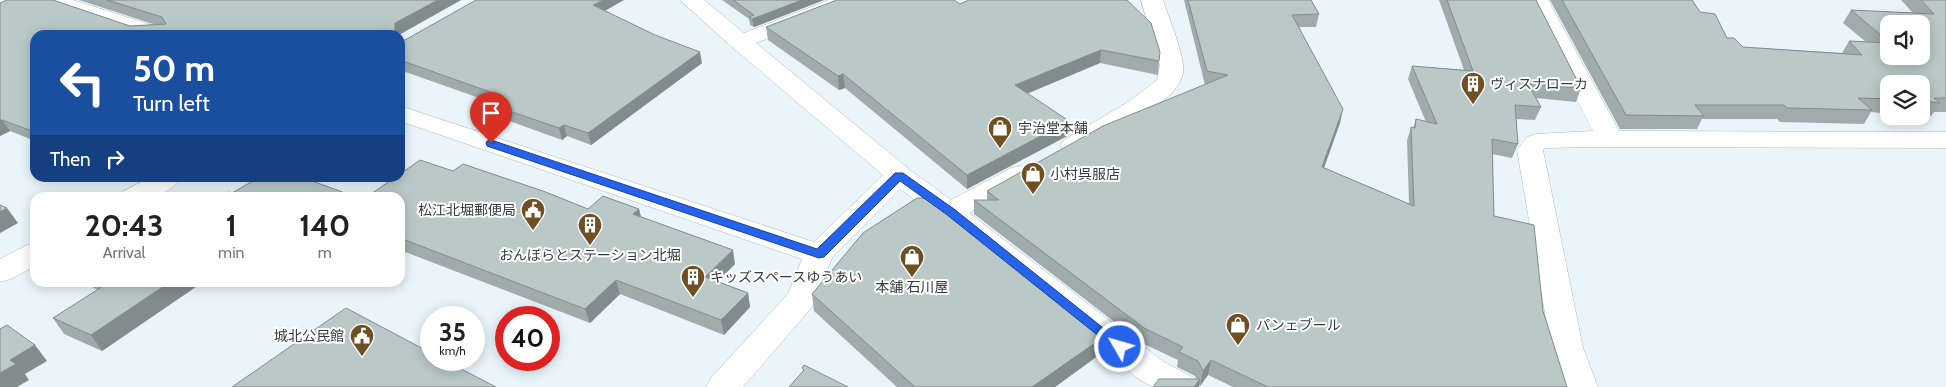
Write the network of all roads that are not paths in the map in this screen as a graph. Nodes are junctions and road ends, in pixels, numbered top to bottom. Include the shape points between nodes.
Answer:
1 (52, 0) edge
2 (691, 0) edge
3 (848, 0) edge
4 (1152, 0) edge
5 (1537, 0) edge
6 (144, 30) edge
7 (740, 42) junction
8 (405, 115) edge
9 (1610, 140) junction
10 (1946, 140) edge
11 (899, 176) junction
12 (161, 182) edge
13 (143, 192) edge
14 (950, 212) junction
15 (819, 254) junction
16 (30, 256) edge
17 (0, 272) edge
18 (723, 387) edge
19 (1182, 387) edge
20 (1582, 387) edge

1 - 6 street
2 - 7 street
3 - 7 street
4 - 14 street via 1172,65 1167,84 1151,98
5 - 9 street
7 - 11 street
8 - 15 street
9 - 10 street
9 - 20 street via 1548,140 1536,142 1530,150 1567,348
11 - 14 street
11 - 15 street
12 - 13 street
14 - 19 street via 1152,371
15 - 18 street via 801,298
16 - 17 street

